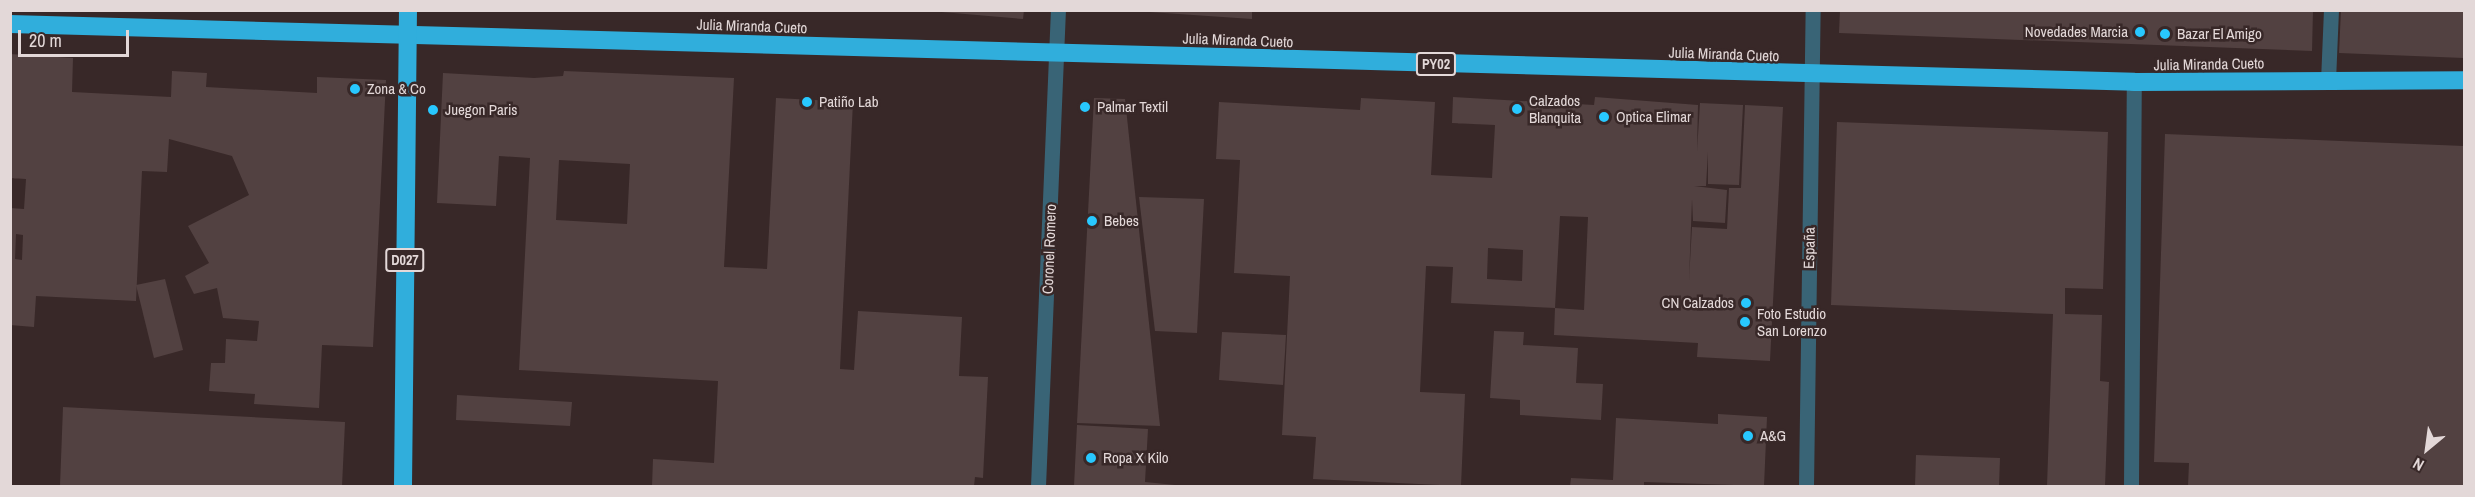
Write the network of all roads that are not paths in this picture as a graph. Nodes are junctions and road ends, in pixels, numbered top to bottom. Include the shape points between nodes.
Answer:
1 (408, 10) edge
2 (1058, 10) edge
3 (1813, 10) edge
4 (2331, 10) edge
5 (10, 24) edge
6 (407, 34) junction
7 (1057, 53) junction
8 (1812, 74) junction
9 (2464, 80) edge
10 (2328, 81) junction
11 (2134, 82) junction
12 (403, 486) edge
13 (1038, 486) edge
14 (1806, 486) edge
15 (2131, 486) edge

1 - 6 highway, D027
2 - 7 street, Coronel Romero
3 - 8 street, España
4 - 10 street
5 - 6 highway, Julia Miranda Cueto / PY02
6 - 7 highway, Julia Miranda Cueto / PY02
6 - 12 highway, D027
7 - 8 highway, Julia Miranda Cueto / PY02
7 - 13 street, Coronel Romero
8 - 11 highway, Julia Miranda Cueto / PY02
8 - 14 street, España
9 - 10 highway, Julia Miranda Cueto / PY02
10 - 11 highway, Julia Miranda Cueto / PY02
11 - 15 street

